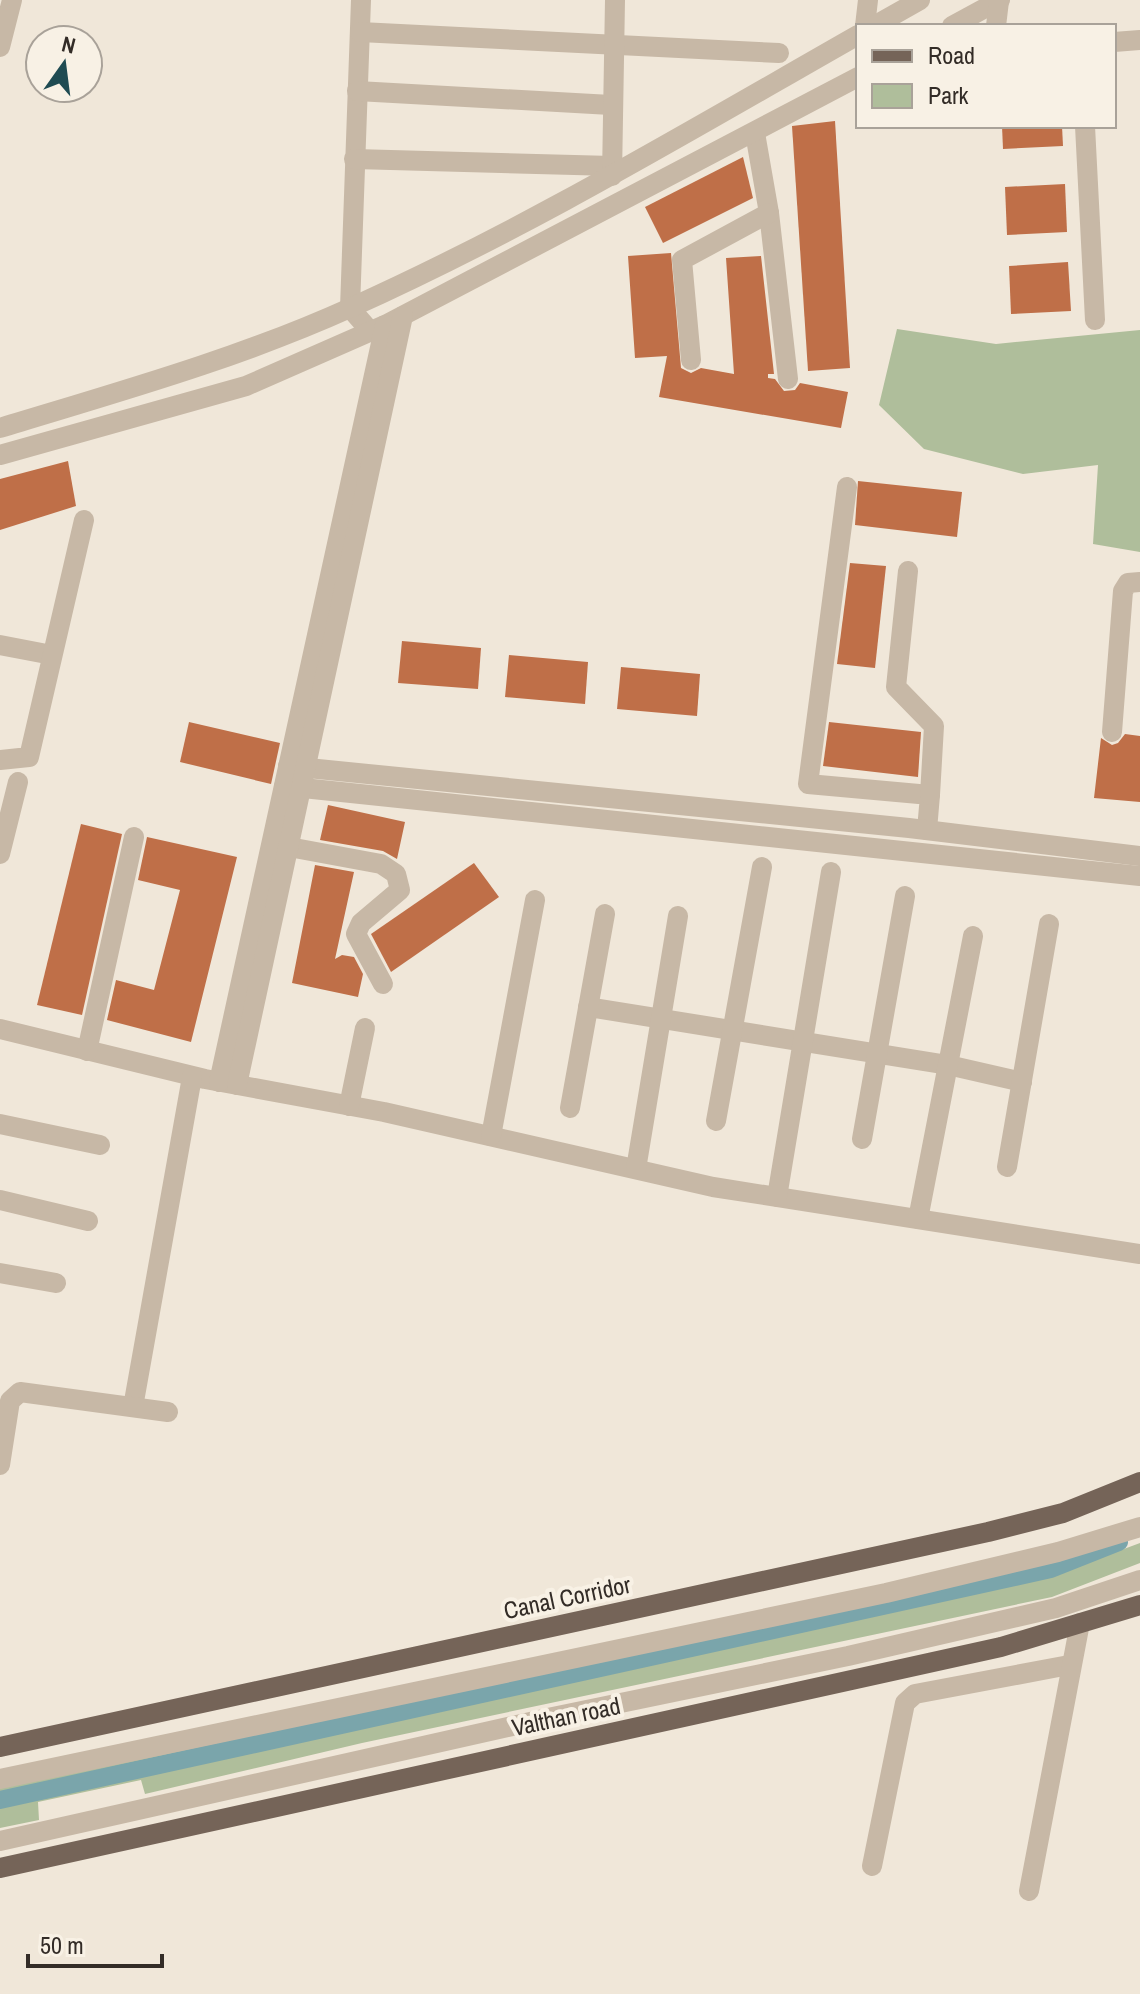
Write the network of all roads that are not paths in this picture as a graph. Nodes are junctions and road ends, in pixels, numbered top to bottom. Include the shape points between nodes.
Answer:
1 (12, 0) edge
2 (361, 0) edge
3 (615, 0) edge
4 (866, 0) edge
5 (920, 0) edge
6 (1000, 0) edge
7 (865, 24) edge
8 (878, 24) edge
9 (956, 24) edge
10 (996, 24) edge
11 (360, 32) junction
12 (856, 36) edge
13 (1140, 40) edge
14 (1116, 42) edge
15 (612, 46) junction
16 (0, 47) edge
17 (779, 53) dead end
18 (816, 59) junction
19 (856, 78) edge
20 (837, 89) junction
21 (357, 91) junction
22 (611, 105) junction
23 (1085, 128) edge
24 (755, 133) junction
25 (354, 159) junction
26 (612, 172) junction
27 (769, 213) junction
28 (350, 308) junction
29 (1095, 320) dead end
30 (386, 324) junction
31 (691, 360) dead end
32 (788, 379) dead end
33 (0, 428) edge
34 (0, 455) edge
35 (847, 487) dead end
36 (84, 520) dead end
37 (908, 571) dead end
38 (1140, 582) edge
39 (0, 645) edge
40 (52, 655) junction
41 (1112, 732) dead end
42 (0, 760) edge
43 (295, 777) junction
44 (18, 782) dead end
45 (930, 795) junction
46 (927, 830) junction
47 (134, 837) dead end
48 (289, 847) junction
49 (0, 854) edge
50 (1140, 856) edge
51 (762, 867) dead end
52 (831, 872) dead end
53 (1140, 876) edge
54 (905, 896) dead end
55 (535, 900) dead end
56 (605, 914) dead end
57 (678, 916) dead end
58 (1049, 924) dead end
59 (973, 936) dead end
60 (383, 984) dead end
61 (588, 1007) junction
62 (660, 1021) junction
63 (365, 1028) dead end
64 (0, 1029) edge
65 (730, 1033) junction
66 (803, 1044) junction
67 (87, 1051) junction
68 (875, 1056) junction
69 (948, 1065) junction
70 (192, 1077) junction
71 (1022, 1082) junction
72 (228, 1084) junction
73 (349, 1106) junction
74 (570, 1108) dead end
75 (716, 1121) dead end
76 (0, 1124) edge
77 (491, 1136) junction
78 (862, 1139) dead end
79 (100, 1145) dead end
80 (1007, 1167) dead end
81 (636, 1169) junction
82 (777, 1197) junction
83 (0, 1200) edge
84 (918, 1219) junction
85 (88, 1221) dead end
86 (1140, 1254) edge
87 (0, 1273) edge
88 (56, 1283) dead end
89 (133, 1407) junction
90 (168, 1412) dead end
91 (0, 1465) edge
92 (1140, 1482) edge
93 (1140, 1527) edge
94 (1140, 1580) edge
95 (1140, 1605) edge
96 (1080, 1623) junction
97 (1069, 1665) junction
98 (0, 1747) edge
99 (0, 1779) edge
100 (0, 1841) edge
101 (872, 1866) dead end
102 (0, 1868) edge
103 (1029, 1891) dead end

1 - 16 street
2 - 11 street
3 - 15 street
4 - 7 street
5 - 8 street
6 - 9 street
6 - 10 street
11 - 15 street
11 - 21 street
12 - 18 street
13 - 14 street
15 - 17 street
15 - 22 street
18 - 20 street
18 - 26 street
19 - 20 street
20 - 24 street
21 - 22 street
21 - 25 street
22 - 26 street
23 - 29 street
24 - 27 street
24 - 30 street
25 - 26 street
25 - 28 street
26 - 28 street
27 - 31 street via 682,260
27 - 32 street
28 - 30 street
28 - 33 street via 235,355
30 - 34 street via 246,386
30 - 43 street
35 - 45 street via 808,784
36 - 40 street
37 - 45 street via 896,687 934,726
38 - 41 street via 1128,583 1123,591
39 - 40 street
40 - 42 street via 29,757
43 - 46 street
43 - 48 street
43 - 53 street
43 - 72 street
44 - 49 street
45 - 46 street
46 - 50 street
47 - 67 street
48 - 60 street via 381,864 396,874 400,890 361,923 356,934
48 - 72 street
51 - 65 street
52 - 66 street
54 - 68 street
55 - 77 street
56 - 61 street
57 - 62 street
58 - 71 street
59 - 69 street
61 - 62 street
61 - 74 street
62 - 65 street
62 - 81 street
63 - 73 street
64 - 67 street
65 - 66 street
65 - 75 street
66 - 68 street
66 - 82 street
67 - 70 street
68 - 69 street
68 - 78 street
69 - 71 street
69 - 84 street
70 - 72 street
70 - 89 street
71 - 80 street
72 - 73 street
73 - 77 street
76 - 79 street
77 - 81 street
81 - 82 street
82 - 84 street
83 - 85 street
84 - 86 street
87 - 88 street
89 - 90 street
89 - 91 street via 20,1392 10,1401
92 - 98 main road, Canal Corridor via 1063,1513 988,1532
93 - 99 street via 1058,1552 793,1613
94 - 100 street via 1056,1608 848,1656
95 - 96 main road, Valthan road
96 - 97 street
96 - 102 main road, Valthan road via 1001,1647
97 - 101 street via 915,1694 905,1703
97 - 103 street

